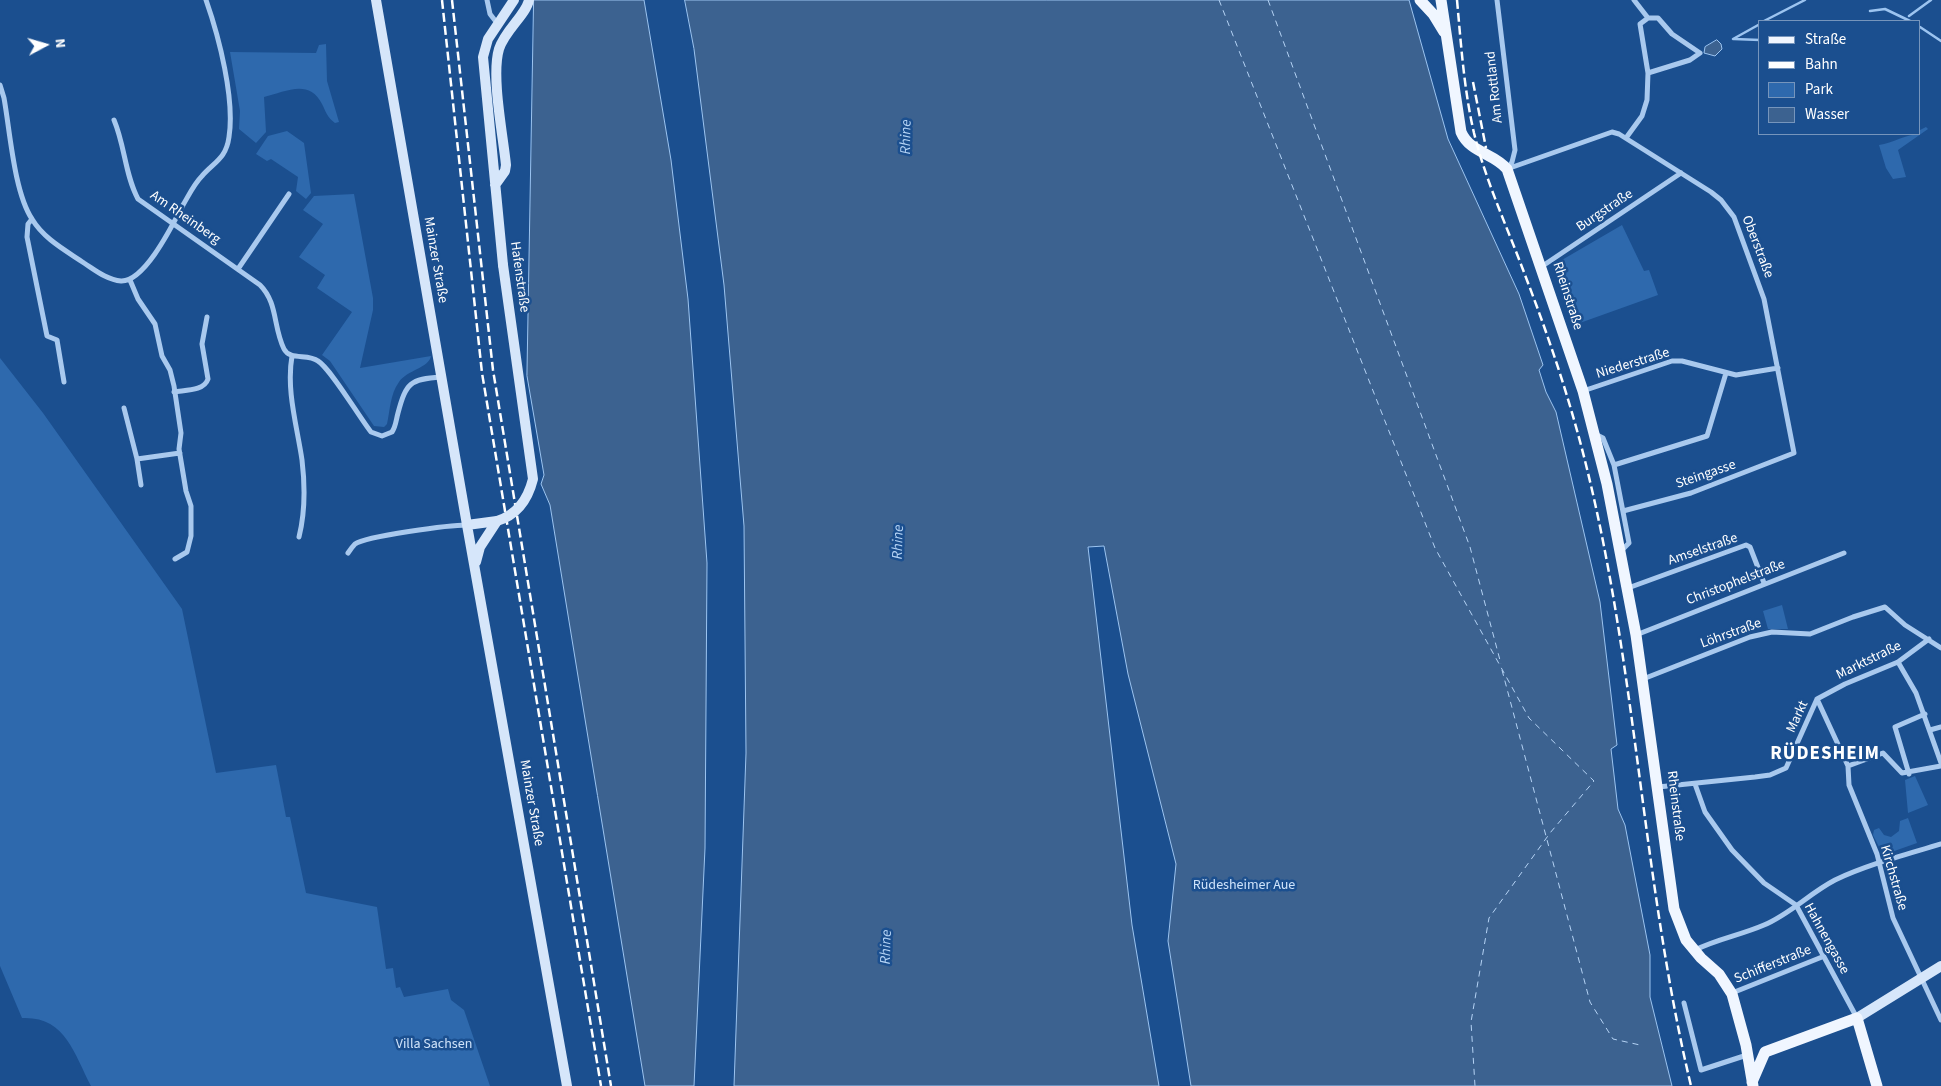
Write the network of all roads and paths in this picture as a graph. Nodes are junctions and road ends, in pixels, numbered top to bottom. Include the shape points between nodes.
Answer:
1 (206, 0) edge
2 (376, 0) edge
3 (487, 0) edge
4 (514, 0) edge
5 (529, 0) edge
6 (1420, 0) edge
7 (1441, 0) edge
8 (1497, 0) edge
9 (1634, 0) edge
10 (1648, 18) junction
11 (497, 23) junction
12 (1446, 36) junction
13 (1648, 73) junction
14 (0, 85) edge
15 (114, 120) dead end
16 (1626, 138) junction
17 (1507, 169) junction
18 (1681, 173) junction
19 (495, 185) junction
20 (289, 194) dead end
21 (32, 219) junction
22 (174, 222) junction
23 (1542, 267) junction
24 (238, 269) junction
25 (130, 280) junction
26 (207, 317) dead end
27 (292, 356) junction
28 (1778, 368) junction
29 (1726, 373) junction
30 (442, 377) junction
31 (64, 382) dead end
32 (1583, 391) junction
33 (174, 392) junction
34 (124, 408) dead end
35 (1595, 434) junction
36 (180, 452) junction
37 (1794, 453) joint
38 (137, 459) junction
39 (1614, 466) junction
40 (141, 485) dead end
41 (1623, 511) junction
42 (496, 521) junction
43 (467, 525) junction
44 (300, 537) dead end
45 (1621, 552) junction
46 (348, 553) dead end
47 (1844, 553) dead end
48 (175, 559) dead end
49 (475, 565) junction
50 (1764, 583) junction
51 (1627, 588) junction
52 (1636, 635) junction
53 (1929, 640) junction
54 (1941, 648) edge
55 (1898, 662) junction
56 (1642, 679) junction
57 (1817, 699) junction
58 (1925, 714) junction
59 (1941, 727) edge
60 (1930, 730) junction
61 (1941, 764) edge
62 (1848, 766) junction
63 (1909, 774) junction
64 (1694, 784) junction
65 (1658, 787) junction
66 (1941, 844) edge
67 (1880, 863) junction
68 (1796, 905) junction
69 (1694, 950) junction
70 (1822, 957) junction
71 (1941, 966) edge
72 (1921, 980) junction
73 (1732, 994) junction
74 (1684, 1003) dead end
75 (1857, 1018) junction
76 (1941, 1020) edge
77 (1747, 1050) junction
78 (1765, 1052) junction
79 (1752, 1084) edge
80 (567, 1086) edge
81 (1877, 1086) edge

1 - 22 street via 225,78 231,120 229,138 223,156 200,177
2 - 30 main road, Mainzer Straße
3 - 11 street via 490,14
4 - 11 main road, Hafenstraße
5 - 19 main road via 528,7 506,33 498,56 506,165
6 - 12 main road via 1434,14
7 - 12 main road
8 - 17 street, Am Rottland via 1515,150
9 - 10 street
10 - 13 street via 1640,24
10 - 13 street via 1658,18 1672,34 1700,53 1690,60
11 - 19 main road, Hafenstraße via 488,39 483,62
12 - 17 main road via 1463,137 1473,148 1500,161
13 - 16 street via 1646,107
14 - 21 street via 22,195
15 - 22 street, Am Rheinberg via 138,199
16 - 17 street, Oberstraße via 1612,132
16 - 18 street, Oberstraße
17 - 23 main road, Rheinstraße
18 - 23 street, Burgstraße
18 - 28 street, Oberstraße via 1721,200 1734,217 1764,299
19 - 42 main road, Hafenstraße, bridge via 533,479 524,502 504,519
20 - 24 street
21 - 25 street via 50,240 101,274 118,281
21 - 31 street via 27,236 47,336 57,340
22 - 24 street, Am Rheinberg
22 - 25 street via 147,264
23 - 32 main road, Rheinstraße
24 - 27 street, Am Rheinberg via 268,294 284,349
25 - 33 street via 155,324
26 - 33 street via 202,344 206,384
27 - 30 street via 310,357 323,364 371,432 377,435 387,435 394,428 409,384 420,379
27 - 44 street via 290,378 302,463 304,517
28 - 29 street, Niederstraße via 1748,374
28 - 37 street, Oberstraße
29 - 32 street, Niederstraße via 1672,361
29 - 39 street via 1707,436
30 - 43 main road, Mainzer Straße
32 - 35 main road, Rheinstraße
33 - 36 street via 181,433
34 - 38 street
35 - 39 street, Rheinstraße via 1603,438
35 - 45 main road, Rheinstraße
36 - 38 street
36 - 48 street via 192,520 187,552
37 - 41 street, Steingasse via 1691,493
38 - 40 street
39 - 41 street, Rheinstraße
41 - 45 street, Rheinstraße via 1629,543
42 - 43 main road, Hafenstraße
42 - 49 main road, Hafenstraße via 480,547
43 - 46 street via 374,538 356,543
43 - 49 main road, Mainzer Straße
45 - 51 main road, Rheinstraße
47 - 50 street, Christophelstraße
49 - 80 main road, Mainzer Straße
50 - 51 street, Amselstraße via 1750,547 1746,546
50 - 52 street, Christophelstraße
51 - 52 main road, Rheinstraße
52 - 56 main road, Rheinstraße
53 - 54 street
53 - 55 street, Marktstraße
53 - 56 street, Löhrstraße via 1885,607 1810,634 1772,632 1750,636
55 - 57 street, Marktstraße
55 - 58 street
56 - 65 main road, Rheinstraße
57 - 62 street, Markt
57 - 64 street, Markt via 1786,768 1770,775
58 - 60 street
58 - 63 street via 1895,728
59 - 60 street
60 - 61 street
61 - 63 street
62 - 63 street via 1883,753 1902,774
62 - 67 street, Kirchstraße via 1849,785
64 - 65 street, Markt
64 - 68 street, Hahnengasse via 1706,812 1732,850 1764,883
65 - 69 main road, Rheinstraße via 1674,909 1682,933
66 - 67 street
67 - 68 street via 1834,881
67 - 72 street, Kirchstraße via 1887,903
68 - 69 street via 1764,925
68 - 70 street, Hahnengasse
69 - 73 main road, Rheinstraße via 1719,974
70 - 73 street, Schifferstraße
70 - 75 street, Hahnengasse
71 - 72 main road
72 - 75 main road
72 - 76 street, Kirchstraße
73 - 77 main road, Rheinstraße
74 - 77 street via 1700,1070
75 - 78 main road
75 - 81 main road
77 - 78 main road
77 - 79 main road, Rheinstraße
78 - 79 main road

